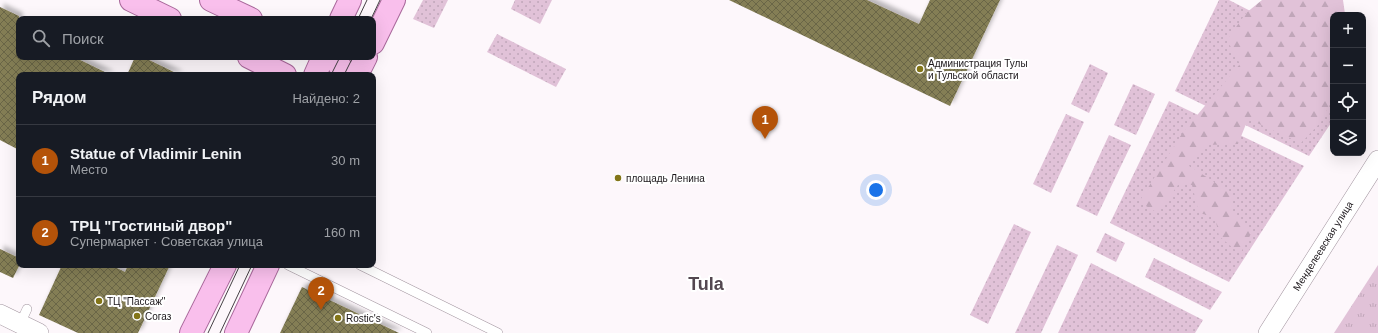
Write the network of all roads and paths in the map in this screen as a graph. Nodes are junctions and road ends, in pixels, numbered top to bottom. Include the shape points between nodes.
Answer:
1 (131, 0) edge
2 (211, 0) edge
3 (350, 0) edge
4 (394, 0) edge
5 (164, 16) edge
6 (245, 16) edge
7 (342, 16) edge
8 (376, 37) edge
9 (255, 60) edge
10 (322, 60) edge
11 (334, 60) edge
12 (364, 60) edge
13 (279, 72) edge
14 (316, 72) edge
15 (344, 72) edge
16 (358, 72) edge
17 (1378, 160) edge
18 (224, 268) edge
19 (267, 268) edge
20 (294, 268) edge
21 (366, 268) edge
22 (0, 314) edge
23 (39, 333) edge
24 (191, 333) edge
25 (236, 333) edge
26 (427, 333) edge
27 (498, 333) edge
28 (1268, 333) edge

1 - 5 main road
2 - 6 main road
3 - 7 main road
4 - 8 main road
9 - 13 main road
10 - 14 main road
11 - 15 main road
12 - 16 main road
17 - 28 street, Менделеевская улица
18 - 24 main road
19 - 25 main road
20 - 26 lane
21 - 27 lane
22 - 23 street via 24,317

